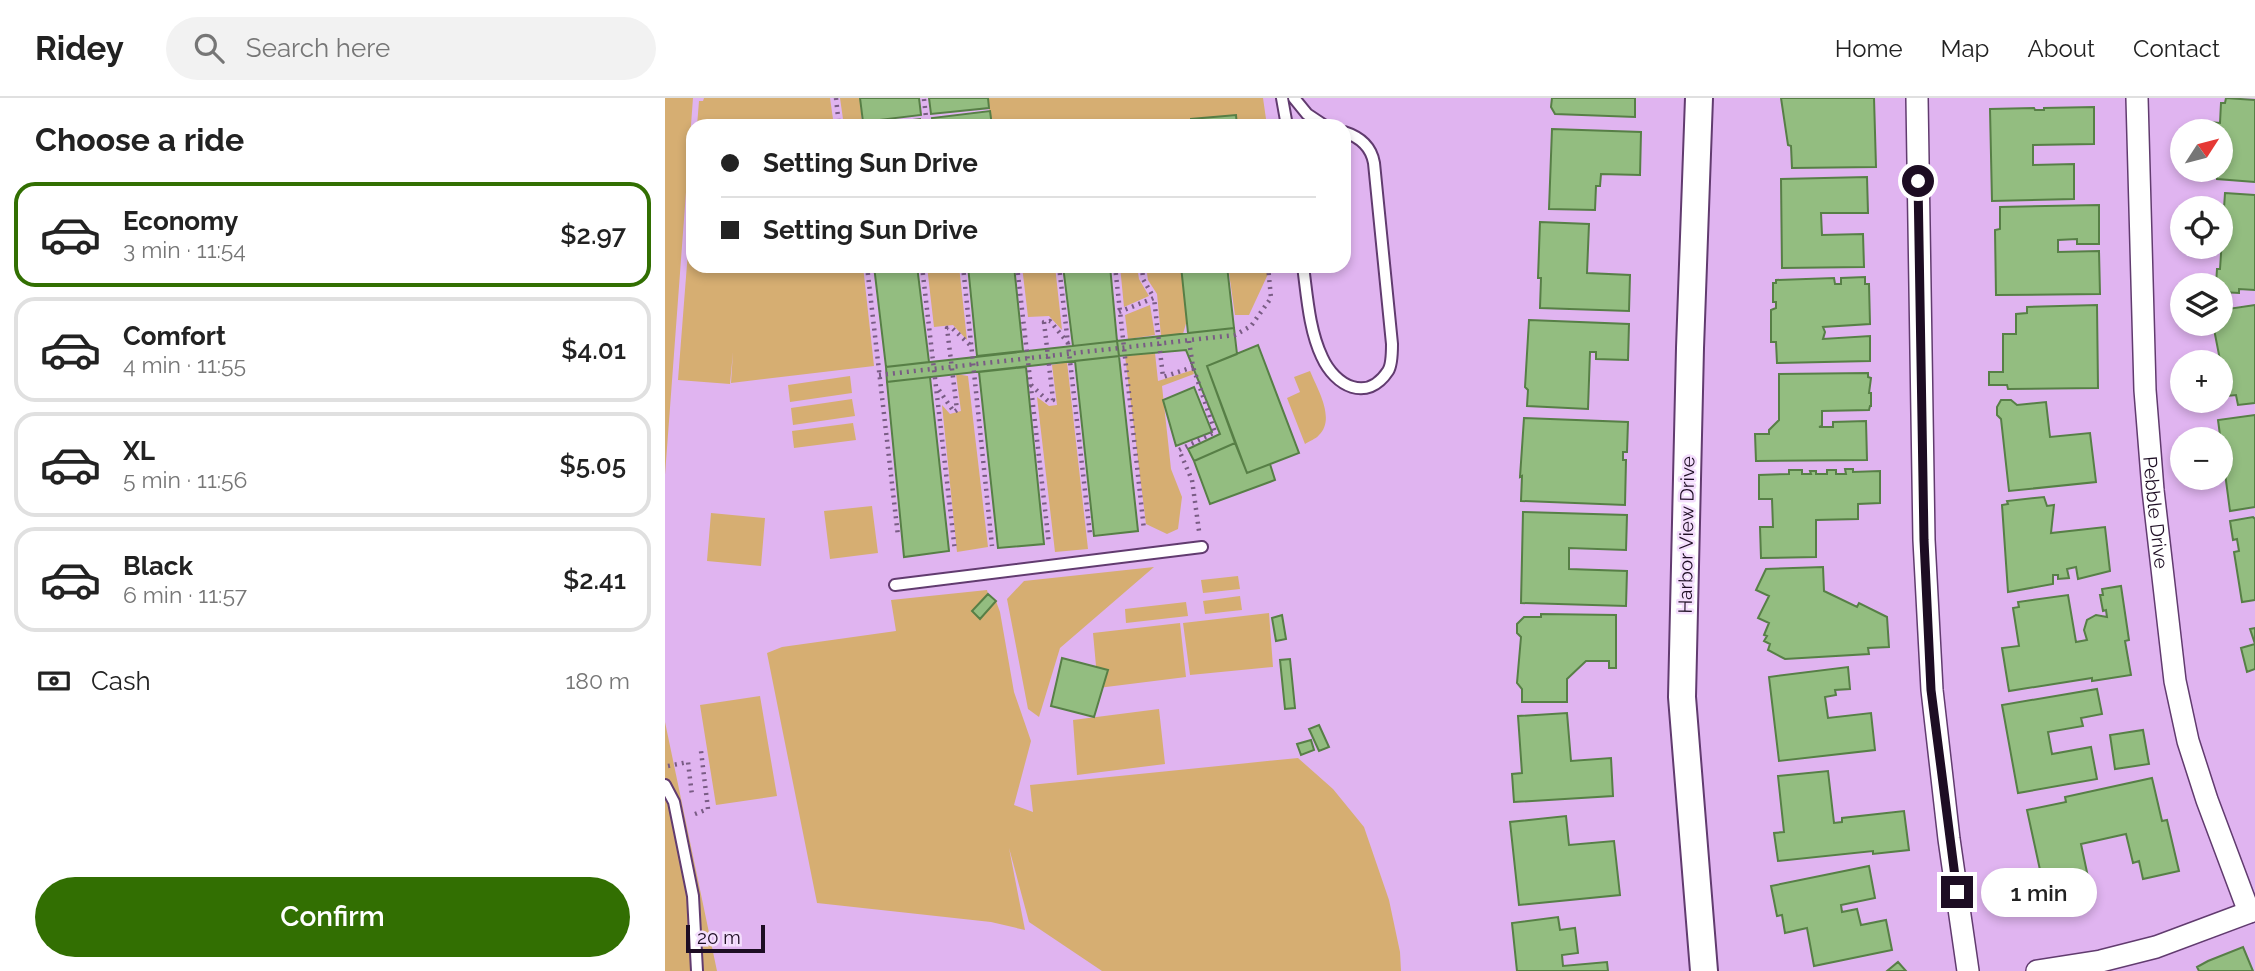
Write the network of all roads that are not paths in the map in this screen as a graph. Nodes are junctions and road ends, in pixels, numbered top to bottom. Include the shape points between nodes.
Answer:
1 (1282, 98) edge
2 (1294, 98) edge
3 (1699, 98) edge
4 (1917, 98) edge
5 (2137, 98) edge
6 (1286, 119) edge
7 (1314, 119) edge
8 (1351, 134) edge
9 (1304, 273) edge
10 (1202, 547) road end
11 (895, 585) dead end
12 (665, 785) edge
13 (2252, 911) edge
14 (697, 971) edge
15 (1704, 971) edge
16 (1968, 971) edge
17 (2037, 971) edge

1 - 6 lane
2 - 7 lane
3 - 15 street, Harbor View Drive via 1682,697
4 - 16 street via 1931,690
5 - 13 street, Pebble Drive via 2145,390 2175,681 2207,800
8 - 9 lane via 1367,146 1374,163 1392,344 1390,370 1373,386 1352,388 1335,379 1322,358
10 - 11 lane
12 - 14 lane via 674,802 693,896
13 - 17 street via 2156,947

